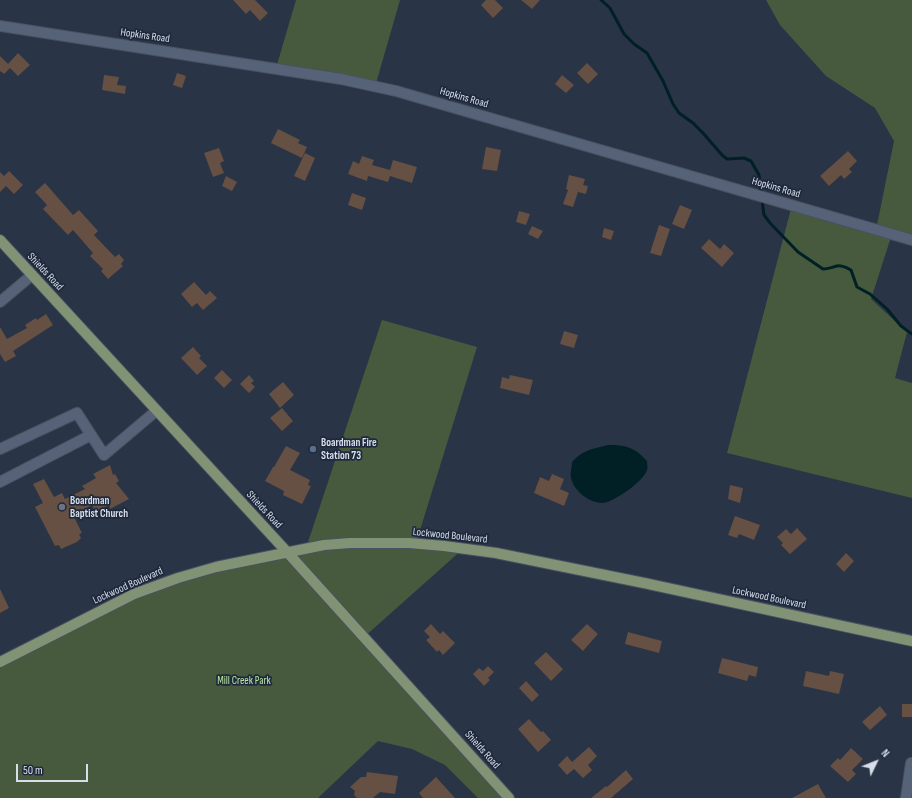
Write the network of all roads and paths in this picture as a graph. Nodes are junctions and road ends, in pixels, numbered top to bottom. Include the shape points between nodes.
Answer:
1 (0, 26) edge
2 (0, 240) edge
3 (912, 240) edge
4 (32, 275) junction
5 (0, 302) edge
6 (156, 411) junction
7 (91, 435) junction
8 (0, 449) edge
9 (0, 482) edge
10 (287, 552) junction
11 (912, 641) edge
12 (0, 662) edge
13 (911, 764) dead end
14 (509, 798) edge
15 (906, 798) edge

1 - 3 street, Hopkins Road via 348,80
2 - 4 main road, Shields Road
4 - 5 street
4 - 6 main road, Shields Road
6 - 7 street via 104,455
6 - 10 main road, Shields Road
7 - 8 street via 77,413
7 - 9 street
10 - 11 main road, Lockwood Boulevard via 324,544 381,542 444,546 496,553
10 - 12 main road, Lockwood Boulevard via 216,567 134,594
10 - 14 main road, Shields Road
13 - 15 street

